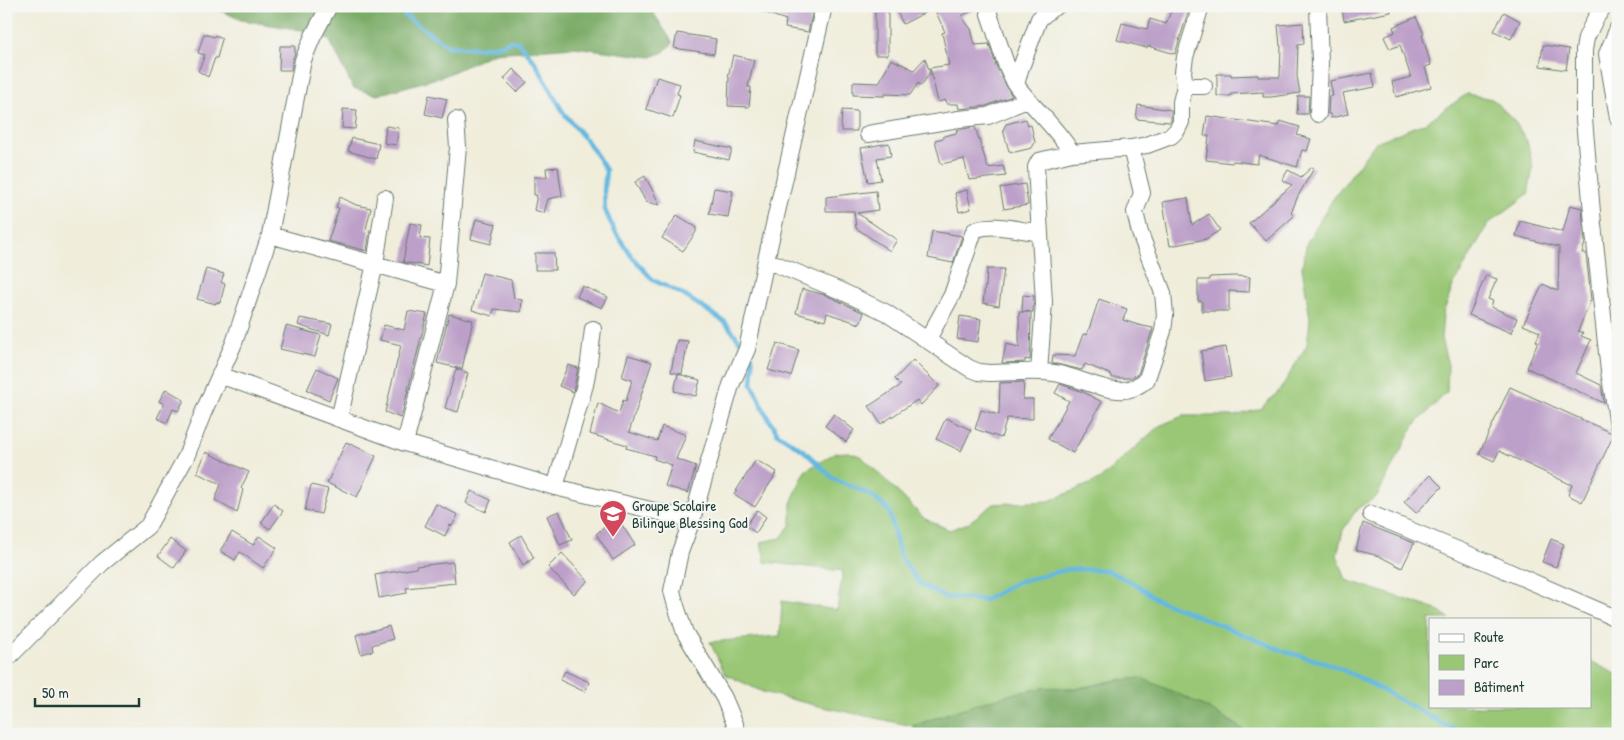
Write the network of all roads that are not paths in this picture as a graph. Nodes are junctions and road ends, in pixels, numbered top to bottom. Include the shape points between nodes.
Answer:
1 (329, 6) edge
2 (824, 6) edge
3 (989, 6) edge
4 (1057, 6) edge
5 (1201, 6) edge
6 (1318, 6) edge
7 (1604, 6) edge
8 (1618, 28) edge
9 (1016, 85) junction
10 (1184, 86) junction
11 (1204, 86) dead end
12 (1027, 100) junction
13 (1318, 114) dead end
14 (1618, 118) edge
15 (456, 120) dead end
16 (868, 134) dead end
17 (1131, 148) junction
18 (1072, 153) junction
19 (385, 198) dead end
20 (1040, 233) junction
21 (270, 235) junction
22 (766, 260) junction
23 (375, 264) junction
24 (446, 284) junction
25 (593, 329) dead end
26 (928, 339) junction
27 (1039, 372) junction
28 (220, 376) junction
29 (339, 419) junction
30 (1618, 425) edge
31 (405, 444) junction
32 (556, 487) junction
33 (1371, 514) dead end
34 (692, 520) junction
35 (1618, 619) edge
36 (6, 660) edge
37 (736, 734) edge

1 - 21 street via 303,60
2 - 22 street
3 - 9 street via 1006,64
4 - 9 street via 1040,19
5 - 10 street via 1185,57
6 - 13 street
7 - 30 street via 1586,38 1584,98 1593,224
8 - 14 street via 1607,54
9 - 12 street
10 - 11 street
10 - 17 street via 1181,122 1172,136
12 - 16 street via 988,116
12 - 18 street via 1060,135
15 - 24 street via 458,147
17 - 18 street
17 - 27 street via 1142,193 1135,212 1164,293 1163,331 1146,381 1134,388 1115,390 1062,374
18 - 20 street via 1040,161 1036,167
19 - 23 street
20 - 26 street via 987,226 978,228 952,295
20 - 27 street via 1044,302
21 - 23 street
21 - 28 street
22 - 26 street via 885,312
22 - 34 street via 747,349 731,385
23 - 24 street
23 - 29 street
24 - 31 street
25 - 32 street via 586,379
26 - 27 street via 979,372
28 - 29 street
28 - 36 street via 186,457 148,526 102,563
29 - 31 street
31 - 32 street
32 - 34 street
33 - 35 street
34 - 37 street via 680,552 672,591 685,633 724,698

